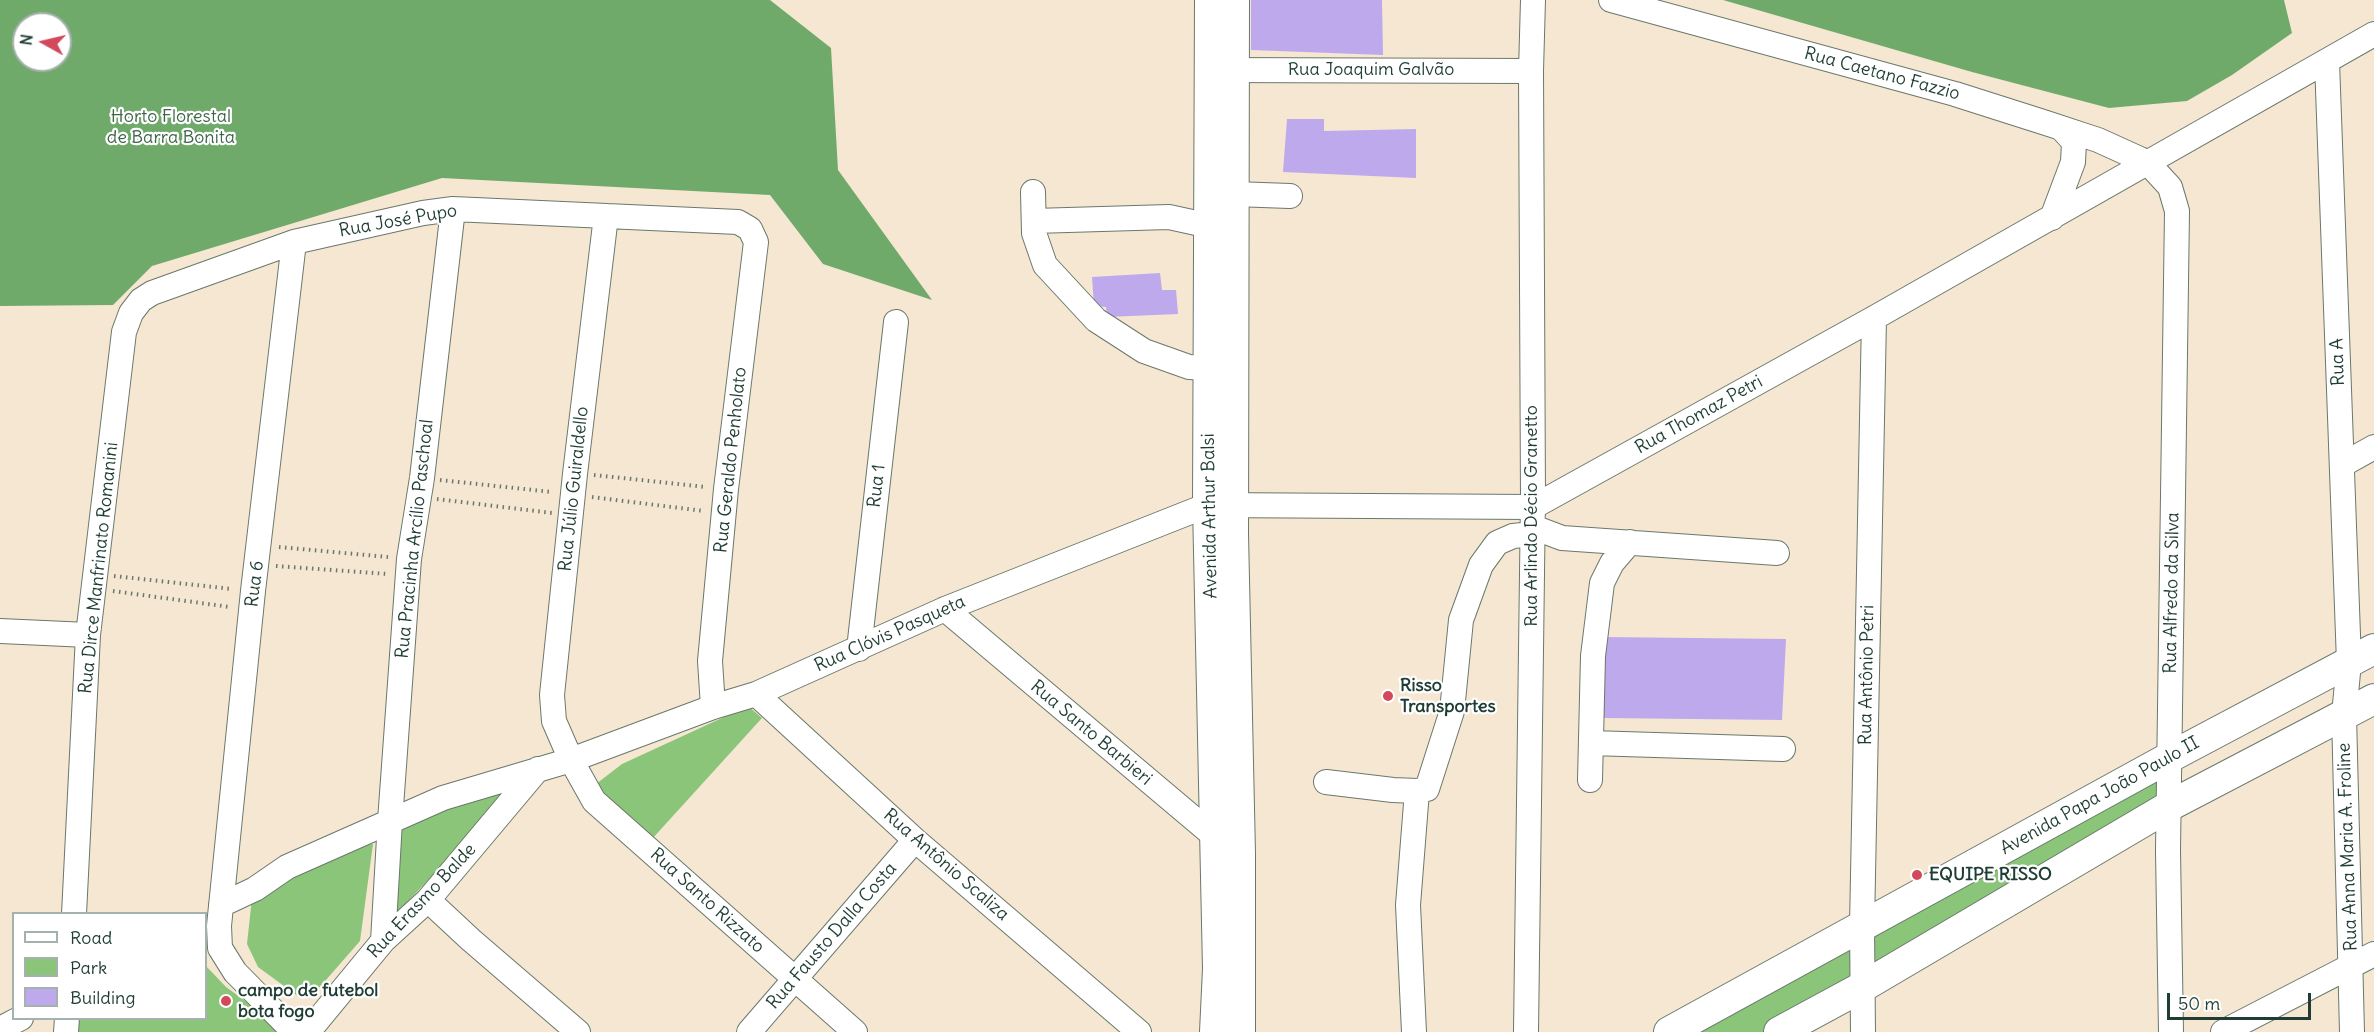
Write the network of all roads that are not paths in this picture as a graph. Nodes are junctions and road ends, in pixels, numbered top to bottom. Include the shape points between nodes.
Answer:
1 (1210, 0) edge
2 (1234, 0) edge
3 (1533, 0) edge
4 (1611, 0) edge
5 (2374, 34) edge
6 (2327, 62) junction
7 (1223, 70) junction
8 (1531, 71) junction
9 (2061, 128) junction
10 (2148, 164) junction
11 (1033, 192) dead end
12 (1234, 194) junction
13 (1290, 196) dead end
14 (453, 209) junction
15 (606, 216) junction
16 (2052, 218) junction
17 (1034, 221) junction
18 (738, 222) joint
19 (1210, 226) junction
20 (294, 242) junction
21 (141, 300) joint
22 (1874, 318) junction
23 (896, 322) dead end
24 (1221, 368) junction
25 (2374, 447) edge
26 (2342, 465) junction
27 (1221, 505) junction
28 (1533, 529) junction
29 (1630, 542) junction
30 (1778, 553) dead end
31 (945, 609) junction
32 (0, 630) edge
33 (88, 635) junction
34 (859, 649) junction
35 (2361, 656) edge
36 (756, 694) junction
37 (2374, 699) edge
38 (713, 707) junction
39 (2344, 715) junction
40 (1591, 743) junction
41 (1783, 749) dead end
42 (2169, 758) junction
43 (571, 760) junction
44 (538, 769) junction
45 (1590, 780) dead end
46 (1326, 782) dead end
47 (1417, 791) junction
48 (2169, 807) junction
49 (390, 821) junction
50 (915, 840) junction
51 (1228, 847) junction
52 (428, 900) junction
53 (74, 912) edge
54 (215, 921) edge
55 (1862, 926) junction
56 (383, 941) junction
57 (2374, 954) edge
58 (2352, 966) junction
59 (794, 978) junction
60 (1864, 986) junction
61 (294, 1032) edge
62 (308, 1032) edge
63 (578, 1032) edge
64 (749, 1032) edge
65 (855, 1032) edge
66 (1139, 1032) edge
67 (1215, 1032) edge
68 (1240, 1032) edge
69 (1414, 1032) edge
70 (1526, 1032) edge
71 (1669, 1032) edge
72 (1779, 1032) edge
73 (1863, 1032) edge
74 (2171, 1032) edge
75 (2223, 1032) edge
76 (2352, 1032) edge

1 - 7 main road, Avenida Arthur Balsi
2 - 7 main road, Avenida Arthur Balsi
3 - 8 street, Rua Arlindo Décio Granetto
4 - 9 street, Rua Caetano Fazzio via 1955,94
5 - 6 street, Rua Thomaz Petri
6 - 10 street, Rua Thomaz Petri
6 - 26 street, Rua A
7 - 8 street, Rua Joaquim Galvão
7 - 12 main road, Avenida Arthur Balsi
7 - 19 main road, Avenida Arthur Balsi
8 - 28 street, Rua Arlindo Décio Granetto
9 - 10 street, Rua Caetano Fazzio via 2098,140
9 - 16 street via 2074,142 2073,162
10 - 16 street, Rua Thomaz Petri
10 - 42 street, Rua Alfredo da Silva via 2170,187 2177,211
11 - 17 street
12 - 13 street
12 - 24 main road, Avenida Arthur Balsi
14 - 15 street, Rua José Pupo
14 - 20 street, Rua José Pupo
14 - 49 street, Rua Pracinha Arcílio Paschoal via 408,567
15 - 18 street, Rua José Pupo
15 - 43 street, Rua Júlio Guiraldello via 552,695 554,721
16 - 22 street, Rua Thomaz Petri
17 - 19 street via 1169,217
17 - 24 street via 1045,265 1096,320 1144,351 1189,367
18 - 38 street, Rua Geraldo Penholato via 750,229 756,242 710,661
19 - 24 main road, Avenida Arthur Balsi
20 - 21 street, Rua José Pupo
20 - 54 street, Rua 6
21 - 33 street, Rua Dirce Manfrinato Romanini via 124,332
22 - 28 street, Rua Thomaz Petri
22 - 55 street, Rua Antônio Petri
23 - 34 street, Rua 1
24 - 27 main road, Avenida Arthur Balsi
25 - 26 street
26 - 35 street, Rua A
27 - 28 street, Rua Thomaz Petri
27 - 31 street, Rua Clóvis Pasqueta
27 - 51 main road, Avenida Arthur Balsi
28 - 29 street via 1562,538
28 - 47 street via 1497,543 1481,565 1461,620 1452,711 1427,789
28 - 70 street, Rua Arlindo Décio Granetto
29 - 30 street
29 - 40 street via 1612,562 1602,583 1593,656
31 - 34 street, Rua Clóvis Pasqueta
31 - 51 street, Rua Santo Barbieri
32 - 33 street
33 - 53 street, Rua Dirce Manfrinato Romanini
34 - 36 street, Rua Clóvis Pasqueta
35 - 39 street, Rua Anna Maria A. Froline
35 - 42 main road, Avenida Papa João Paulo II
36 - 38 street, Rua Clóvis Pasqueta
36 - 50 street, Rua Antônio Scaliza
37 - 39 main road
38 - 43 street, Rua Clóvis Pasqueta
39 - 48 main road
39 - 58 street, Rua Anna Maria A. Froline
40 - 41 street
40 - 45 street
42 - 48 street, Rua Alfredo da Silva
42 - 55 main road, Avenida Papa João Paulo II
43 - 44 street
43 - 59 street, Rua Santo Rizzato via 594,801
44 - 49 street via 443,798
44 - 52 street, Rua Erasmo Balde
46 - 47 street
47 - 69 street via 1408,904
48 - 60 main road
48 - 74 street, Rua Alfredo da Silva
49 - 54 street via 287,867
49 - 56 street, Rua Pracinha Arcílio Paschoal
50 - 59 street, Rua Fausto Dalla Costa
50 - 66 street, Rua Antônio Scaliza
51 - 67 main road, Avenida Arthur Balsi
51 - 68 main road, Avenida Arthur Balsi
52 - 56 street, Rua Erasmo Balde
52 - 63 street
54 - 61 street, Rua 6 via 220,948 235,972
55 - 60 street, Rua Antônio Petri
55 - 71 main road, Avenida Papa João Paulo II
56 - 62 street, Rua Erasmo Balde
57 - 58 street
58 - 75 street
58 - 76 street, Rua Anna Maria A. Froline
59 - 64 street, Rua Fausto Dalla Costa
59 - 65 street, Rua Santo Rizzato
60 - 72 main road
60 - 73 street, Rua Antônio Petri

